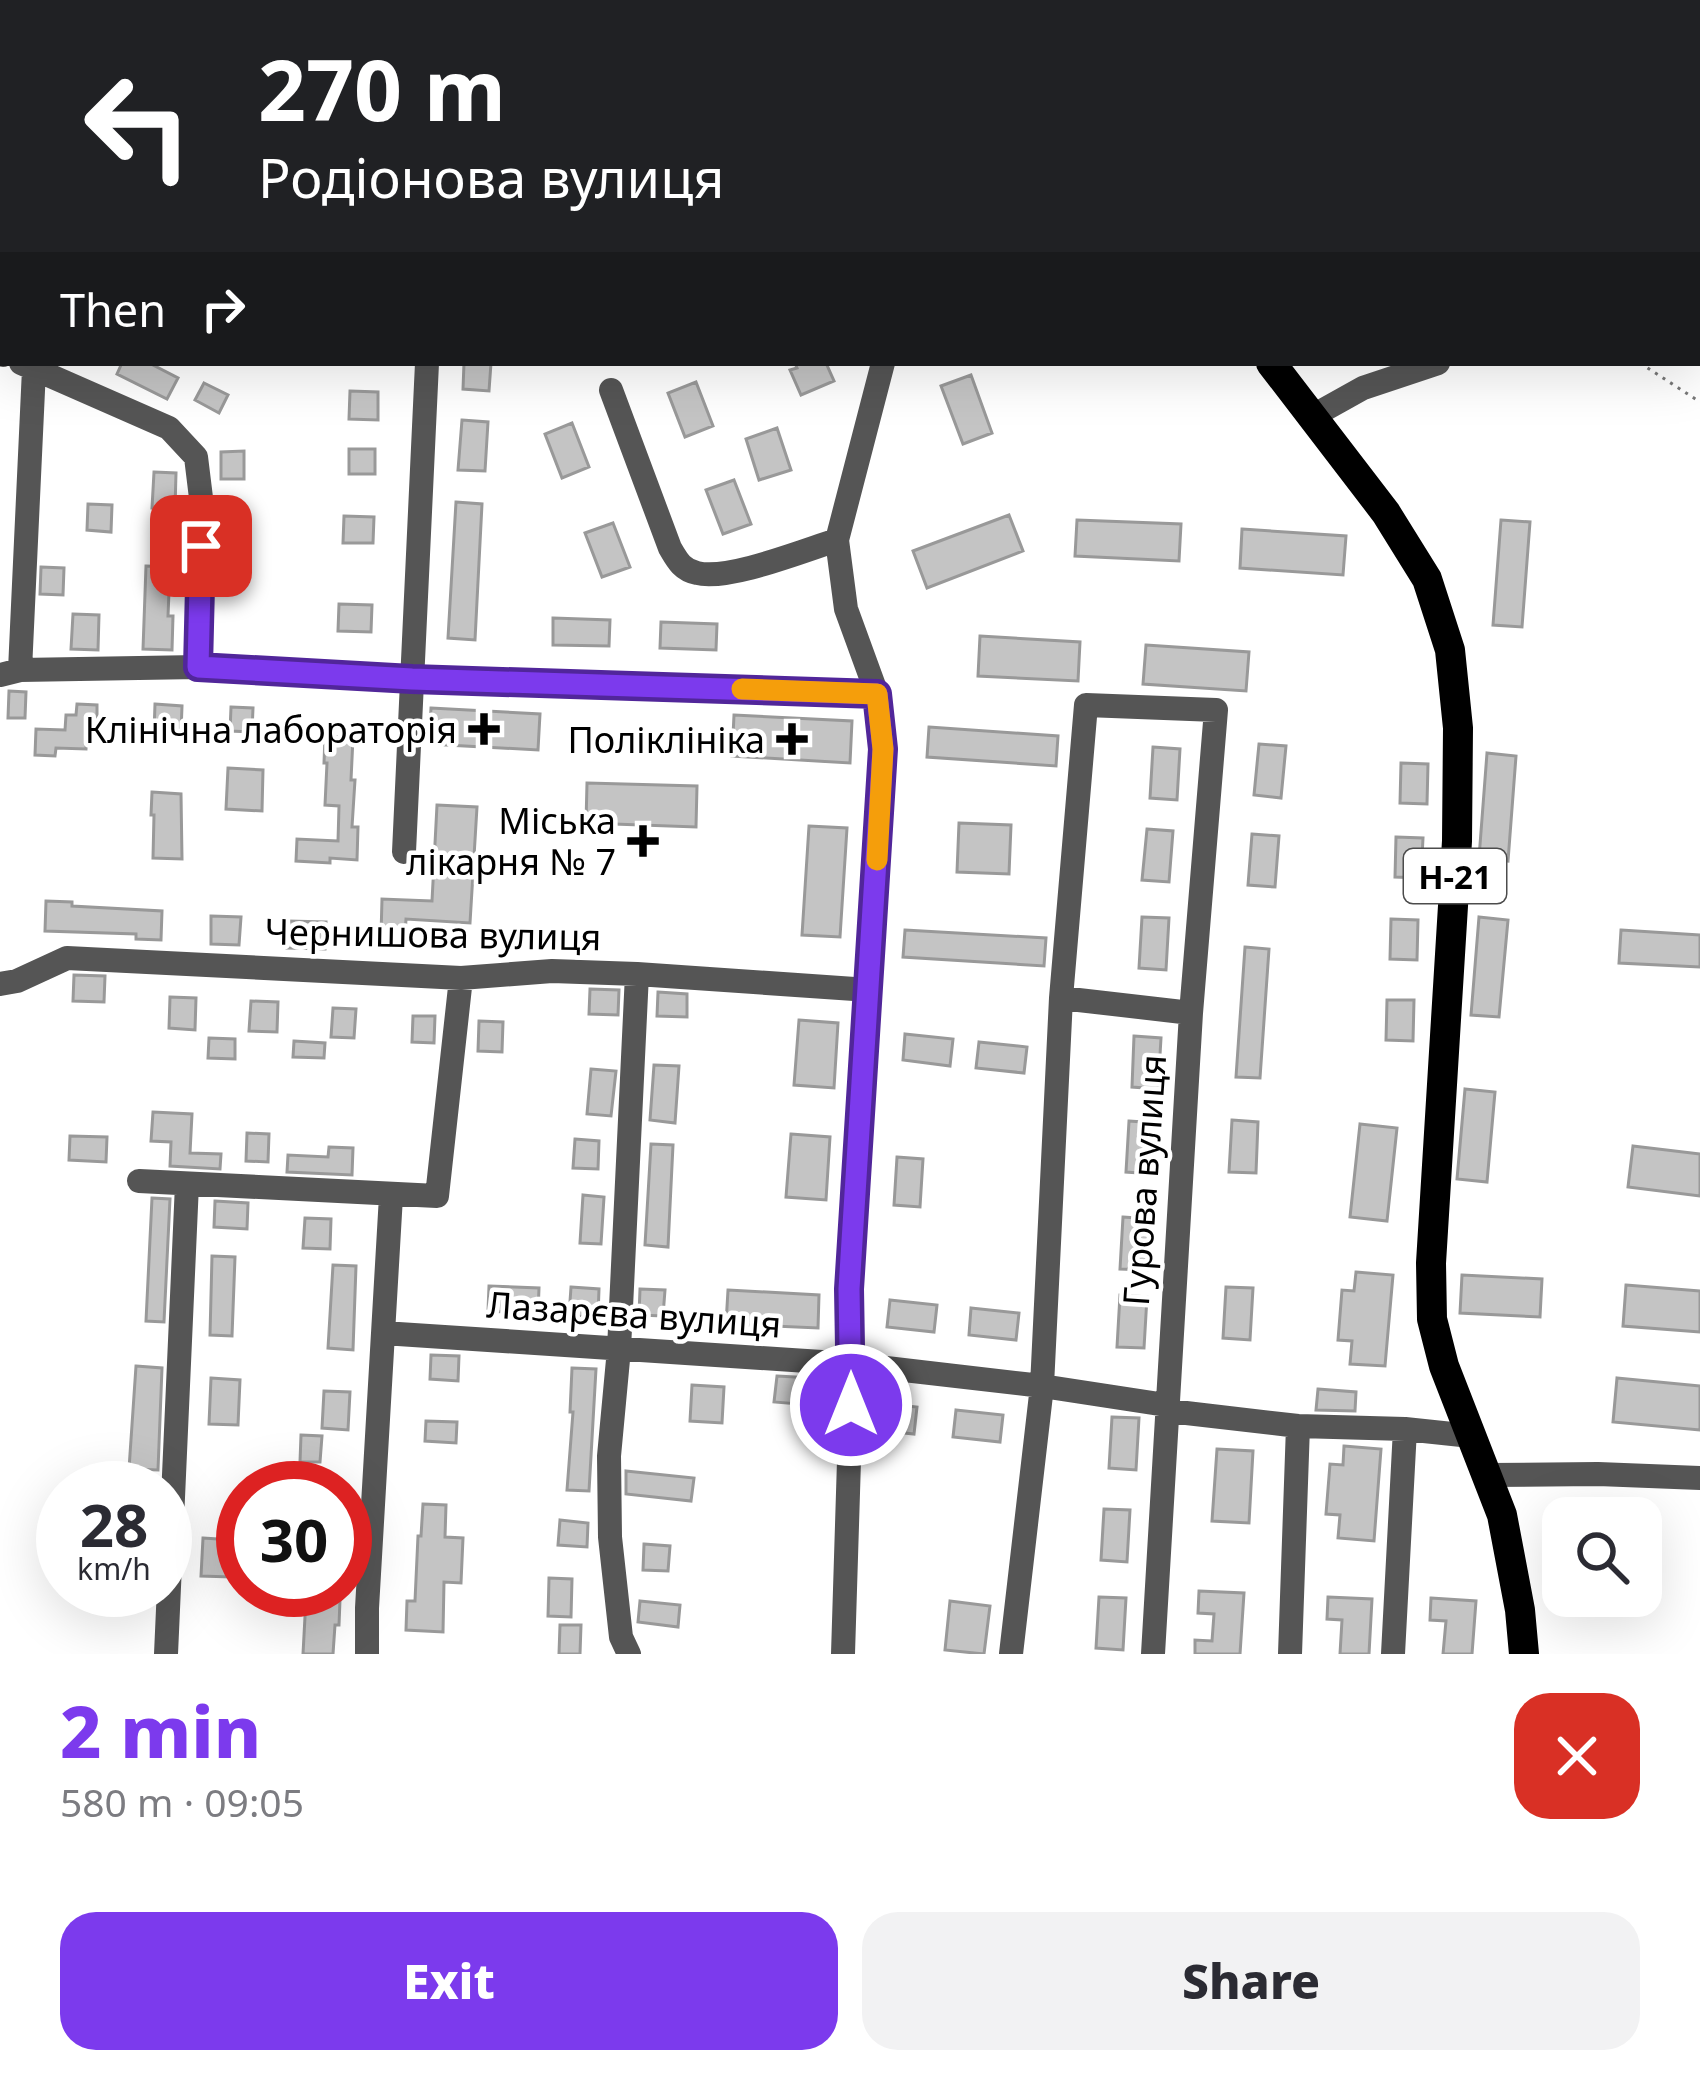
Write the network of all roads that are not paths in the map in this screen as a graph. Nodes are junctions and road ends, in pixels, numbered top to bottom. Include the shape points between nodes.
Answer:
1 (27, 366) edge
2 (427, 366) edge
3 (882, 366) edge
4 (1273, 366) edge
5 (1429, 366) edge
6 (611, 390) dead end
7 (1311, 417) junction
8 (837, 540) junction
9 (198, 667) junction
10 (10, 672) edge
11 (412, 679) junction
12 (877, 694) junction
13 (404, 852) dead end
14 (638, 974) junction
15 (461, 978) junction
16 (0, 984) edge
17 (869, 989) junction
18 (1061, 998) junction
19 (1190, 1013) junction
20 (139, 1181) dead end
21 (187, 1184) junction
22 (391, 1196) junction
23 (383, 1334) junction
24 (620, 1348) junction
25 (852, 1364) junction
26 (1042, 1386) junction
27 (1168, 1408) junction
28 (1298, 1426) junction
29 (1405, 1430) junction
30 (1472, 1436) junction
31 (1488, 1475) junction
32 (1700, 1478) edge
33 (166, 1654) edge
34 (367, 1654) edge
35 (629, 1654) edge
36 (843, 1654) edge
37 (1011, 1654) edge
38 (1153, 1654) edge
39 (1290, 1654) edge
40 (1393, 1654) edge
41 (1524, 1654) edge

1 - 9 street via 169,428 196,457
1 - 10 street
2 - 11 street
3 - 8 street
4 - 7 main road, Н-21
5 - 7 street
6 - 8 street via 680,566 726,572
7 - 30 main road, Н-21 via 1426,579 1450,650 1457,841 1430,1264 1432,1319
8 - 12 street via 846,609
9 - 10 street
9 - 11 street
11 - 12 street
11 - 13 street
12 - 17 street via 883,749
14 - 15 street, Чернишова вулиця
14 - 17 street, Чернишова вулиця
14 - 24 street
15 - 16 street, Чернишова вулиця via 68,958
15 - 22 street via 437,1196
17 - 25 street via 849,1289
18 - 19 street
18 - 19 street, Гурова вулиця via 1086,705 1216,710
18 - 26 street
19 - 27 street, Гурова вулиця
20 - 21 street
21 - 22 street
21 - 33 street
22 - 23 street
23 - 24 street, Лазарєва вулиця
23 - 34 street
24 - 25 street, Лазарєва вулиця
24 - 35 street via 610,1537
25 - 26 street, Лазарєва вулиця
25 - 36 street
26 - 27 street, Лазарєва вулиця
26 - 37 street
27 - 28 street, Лазарєва вулиця
27 - 38 street, Гурова вулиця
28 - 29 street, Лазарєва вулиця
28 - 39 street
29 - 30 street, Лазарєва вулиця
29 - 40 street
30 - 31 main road, Н-21
31 - 32 street
31 - 41 main road, Н-21 via 1511,1557

